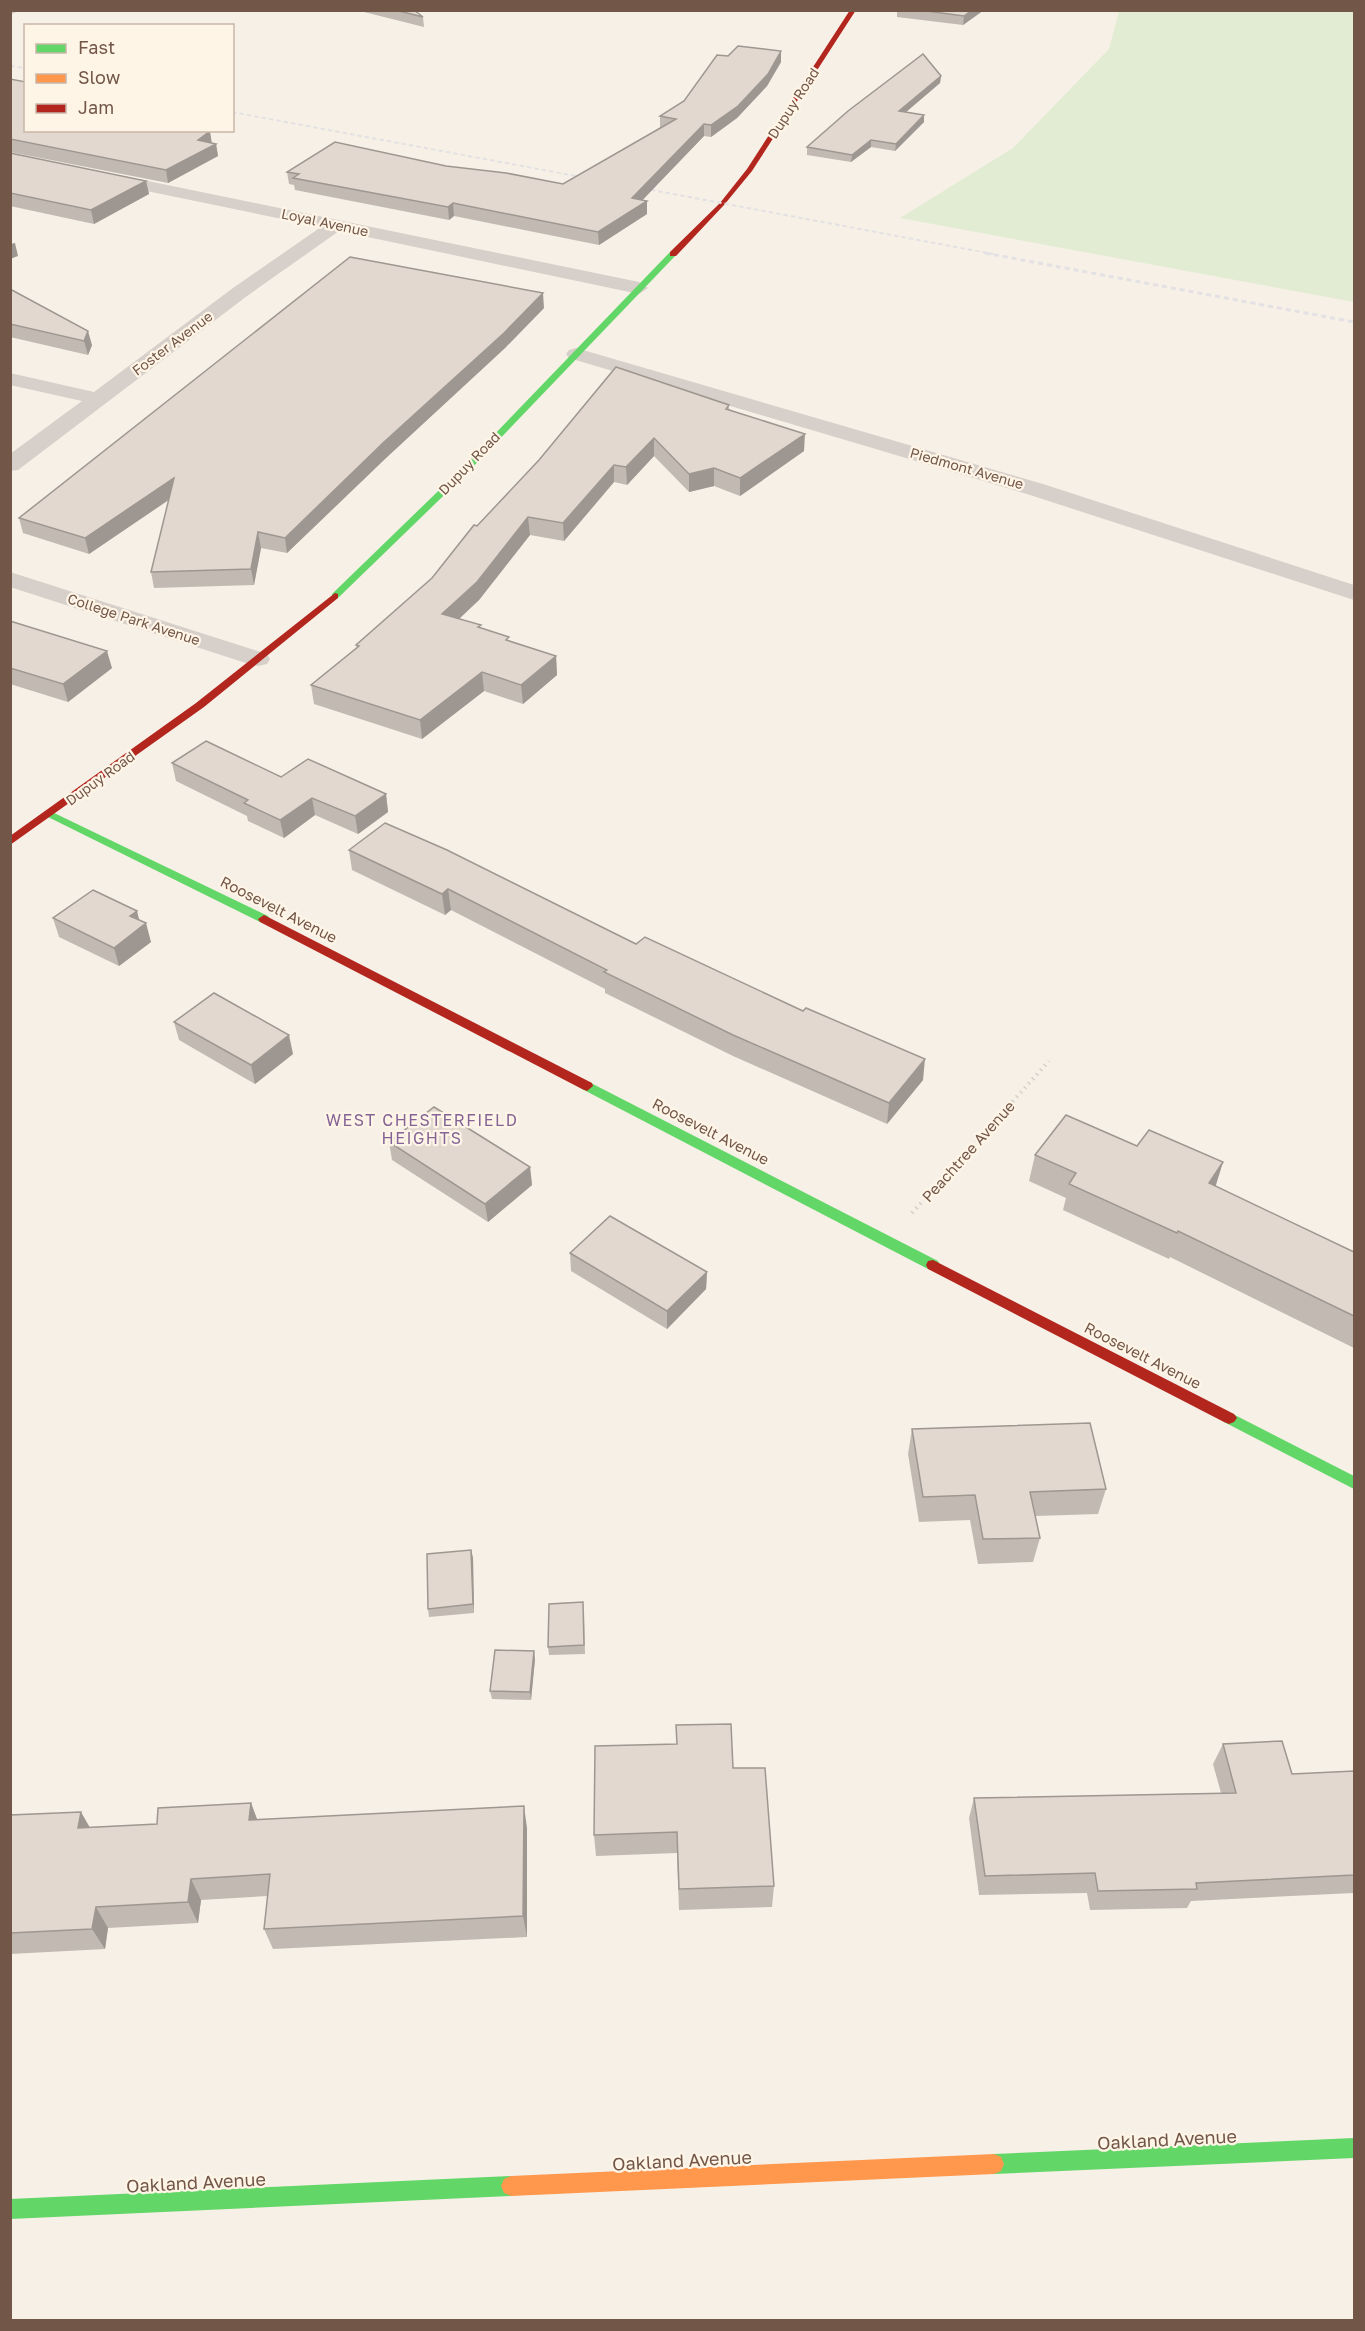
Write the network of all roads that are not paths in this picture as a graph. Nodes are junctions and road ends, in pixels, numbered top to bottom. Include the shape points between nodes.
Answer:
1 (853, 10) edge
2 (83, 172) edge
3 (336, 225) junction
4 (639, 288) junction
5 (576, 354) junction
6 (10, 379) edge
7 (99, 399) junction
8 (10, 465) edge
9 (10, 579) edge
10 (1354, 593) edge
11 (258, 659) junction
12 (50, 814) junction
13 (10, 842) edge
14 (1354, 1483) edge
15 (1354, 2148) edge
16 (10, 2209) edge

1 - 4 street, Dupuy Road via 750,170
2 - 3 street, Loyal Avenue
3 - 4 street, Loyal Avenue
3 - 7 street, Foster Avenue
4 - 5 street, Dupuy Road
5 - 10 street, Piedmont Avenue via 1035,489
5 - 11 street, Dupuy Road via 379,555
6 - 7 street
7 - 8 street, Foster Avenue
9 - 11 street, College Park Avenue
11 - 12 street, Dupuy Road
12 - 13 street, Dupuy Road
12 - 14 street, Roosevelt Avenue via 300,937
15 - 16 street, Oakland Avenue

